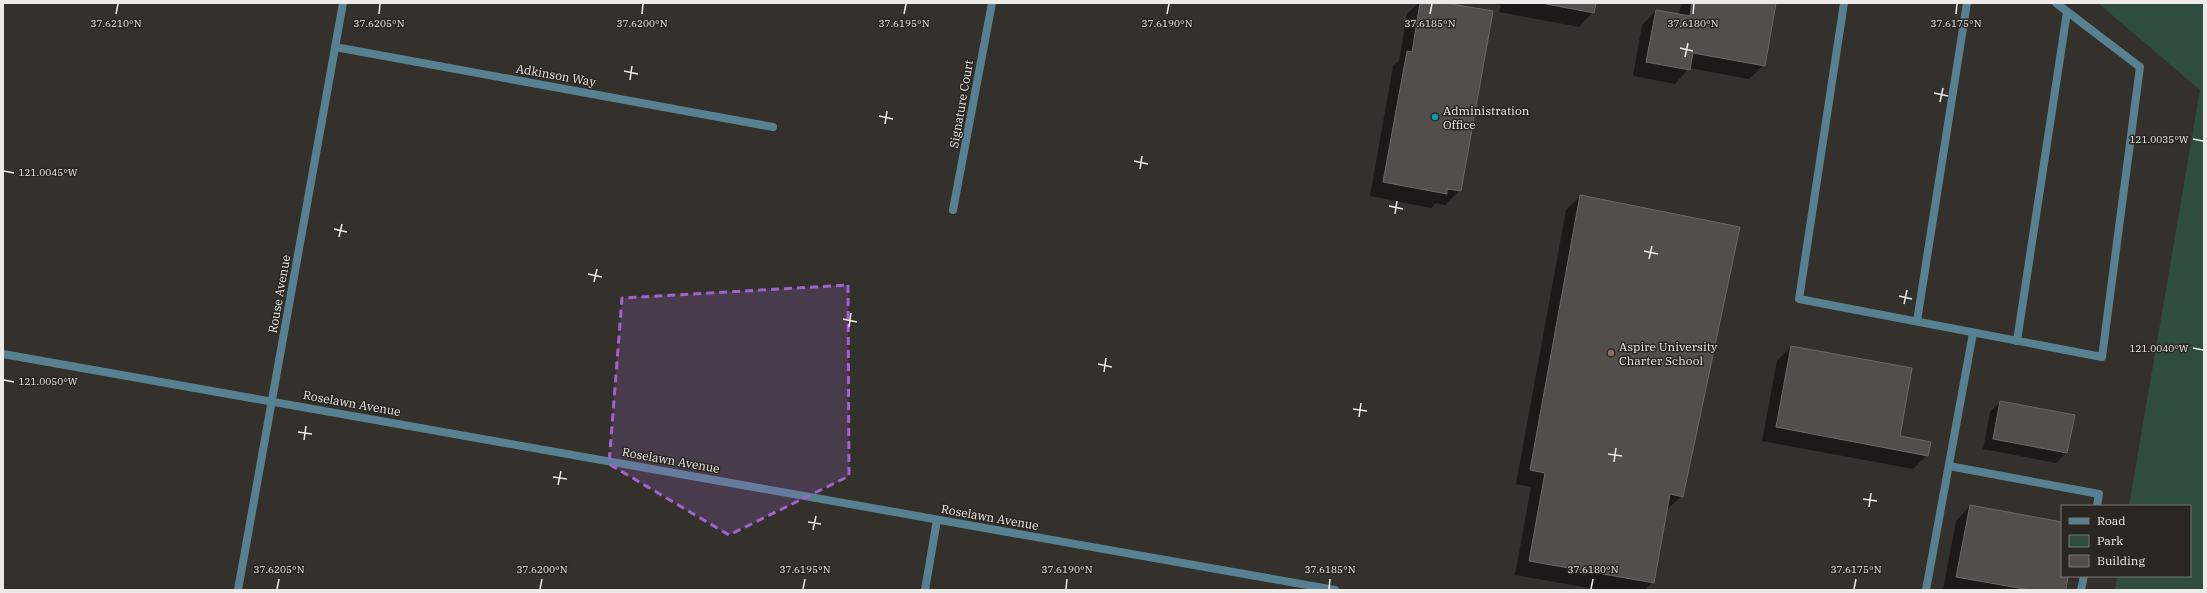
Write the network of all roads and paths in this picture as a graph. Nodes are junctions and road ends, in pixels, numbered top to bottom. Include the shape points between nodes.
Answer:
1 (343, 3) edge
2 (992, 3) edge
3 (1844, 3) edge
4 (1967, 3) edge
5 (2056, 3) edge
6 (2067, 12) junction
7 (335, 47) junction
8 (773, 127) dead end
9 (953, 210) dead end
10 (1917, 321) junction
11 (1973, 333) junction
12 (2017, 341) junction
13 (3, 354) edge
14 (272, 401) junction
15 (1949, 466) junction
16 (2097, 505) edge
17 (937, 520) junction
18 (2084, 577) edge
19 (238, 590) edge
20 (924, 590) edge
21 (1335, 590) edge
22 (1926, 590) edge
23 (2081, 590) edge

1 - 7 street, Rouse Avenue
2 - 9 street, Signature Court
3 - 10 street via 1799,299
4 - 10 street
5 - 6 street
6 - 12 street
6 - 12 street via 2140,67 2102,357
7 - 8 street, Adkinson Way
7 - 14 street, Rouse Avenue
10 - 11 street
11 - 12 street
11 - 15 street
13 - 14 street, Roselawn Avenue
14 - 17 street, Roselawn Avenue
14 - 19 street, Rouse Avenue
15 - 16 street via 2099,494
15 - 22 street
17 - 20 street
17 - 21 street, Roselawn Avenue
18 - 23 street

